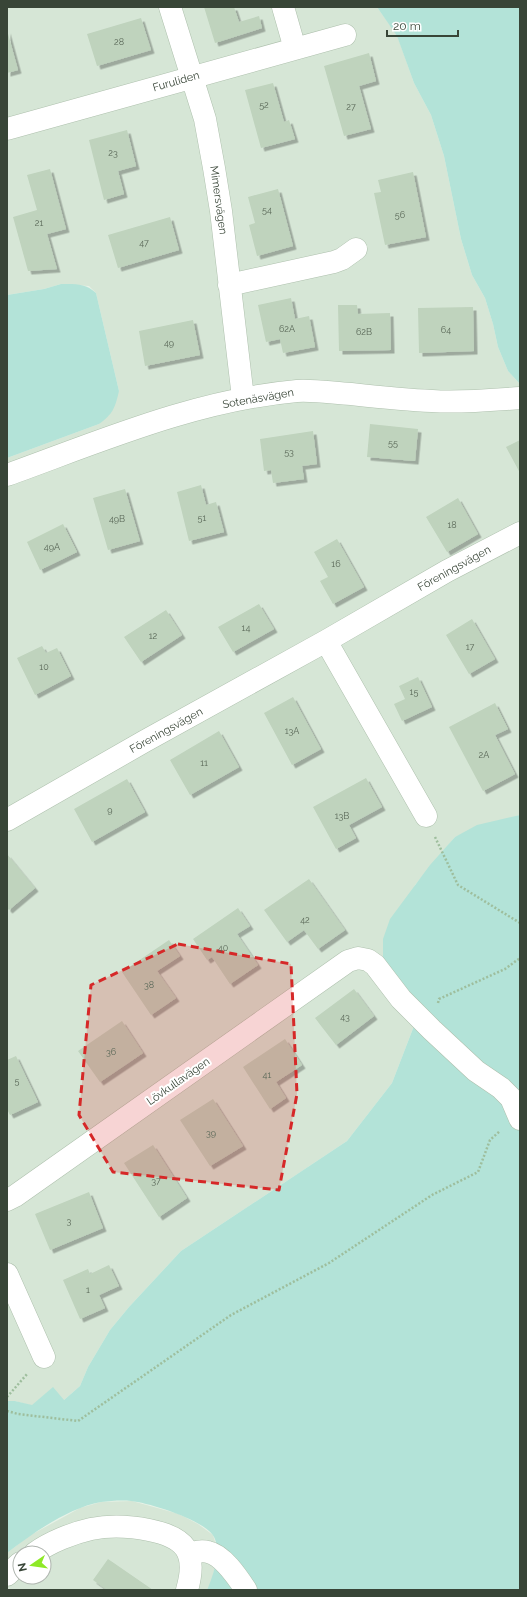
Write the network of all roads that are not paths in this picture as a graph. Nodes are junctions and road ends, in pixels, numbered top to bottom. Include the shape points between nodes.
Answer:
1 (170, 7) edge
2 (284, 7) edge
3 (345, 35) dead end
4 (295, 49) junction
5 (191, 77) junction
6 (7, 129) edge
7 (356, 249) dead end
8 (229, 285) junction
9 (243, 398) junction
10 (520, 398) edge
11 (7, 475) edge
12 (520, 533) edge
13 (326, 641) junction
14 (426, 816) road end
15 (7, 820) edge
16 (519, 1117) edge
17 (7, 1200) edge
18 (7, 1274) edge
19 (44, 1357) road end
20 (51, 1545) edge
21 (189, 1554) junction
22 (187, 1590) edge
23 (246, 1590) edge

1 - 5 street, Mimersvägen
2 - 4 street
3 - 4 street, Furuliden
4 - 5 street, Furuliden
5 - 6 street, Furuliden
5 - 8 street, Mimersvägen via 205,119 214,168
7 - 8 street via 334,262
8 - 9 street, Mimersvägen
9 - 10 street, Sotenäsvägen via 299,391 434,401
9 - 11 street, Sotenäsvägen via 140,427
12 - 13 street, Föreningsvägen via 447,571
13 - 14 street
13 - 15 street, Föreningsvägen
16 - 17 street, Lövkullavägen via 511,1098 502,1088 476,1071 432,1030 401,999 375,965 358,958 348,961
18 - 19 street
20 - 21 street via 90,1530 110,1526 134,1527 166,1533 178,1540
21 - 22 street via 190,1579
21 - 23 street via 210,1552 225,1563

